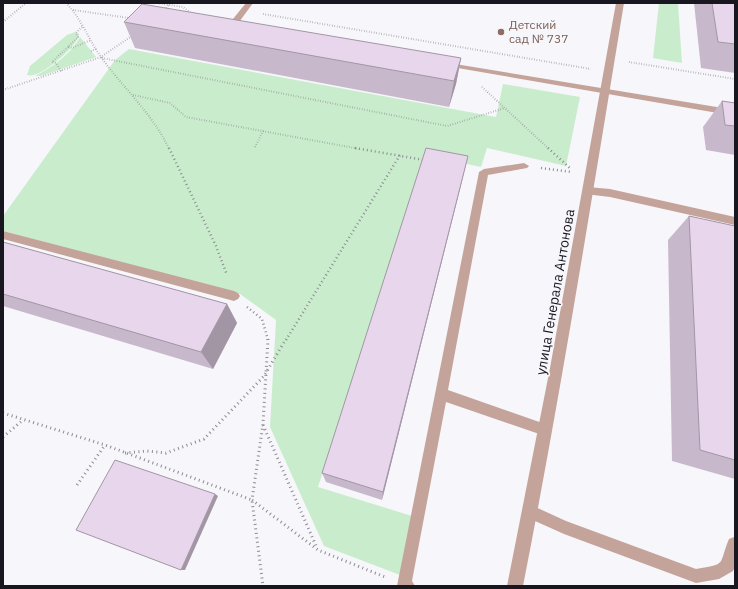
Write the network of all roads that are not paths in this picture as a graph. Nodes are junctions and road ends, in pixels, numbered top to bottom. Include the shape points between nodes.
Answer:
1 (250, 3) edge
2 (620, 3) edge
3 (231, 27) edge
4 (441, 63) edge
5 (604, 92) junction
6 (735, 113) edge
7 (524, 166) road end
8 (588, 190) junction
9 (735, 221) edge
10 (3, 235) edge
11 (234, 296) road end
12 (441, 394) junction
13 (545, 430) junction
14 (531, 512) junction
15 (734, 544) dead end
16 (405, 586) edge
17 (515, 586) edge

1 - 3 lane
2 - 5 street, улица Генерала Антонова
4 - 5 lane
5 - 6 lane
5 - 8 street, улица Генерала Антонова
7 - 12 lane via 484,172
8 - 9 lane
8 - 13 street, улица Генерала Антонова
10 - 11 lane
12 - 13 lane
12 - 16 lane
13 - 14 street, улица Генерала Антонова
14 - 15 lane via 564,527 696,576 719,573 731,561
14 - 17 street, улица Генерала Антонова

